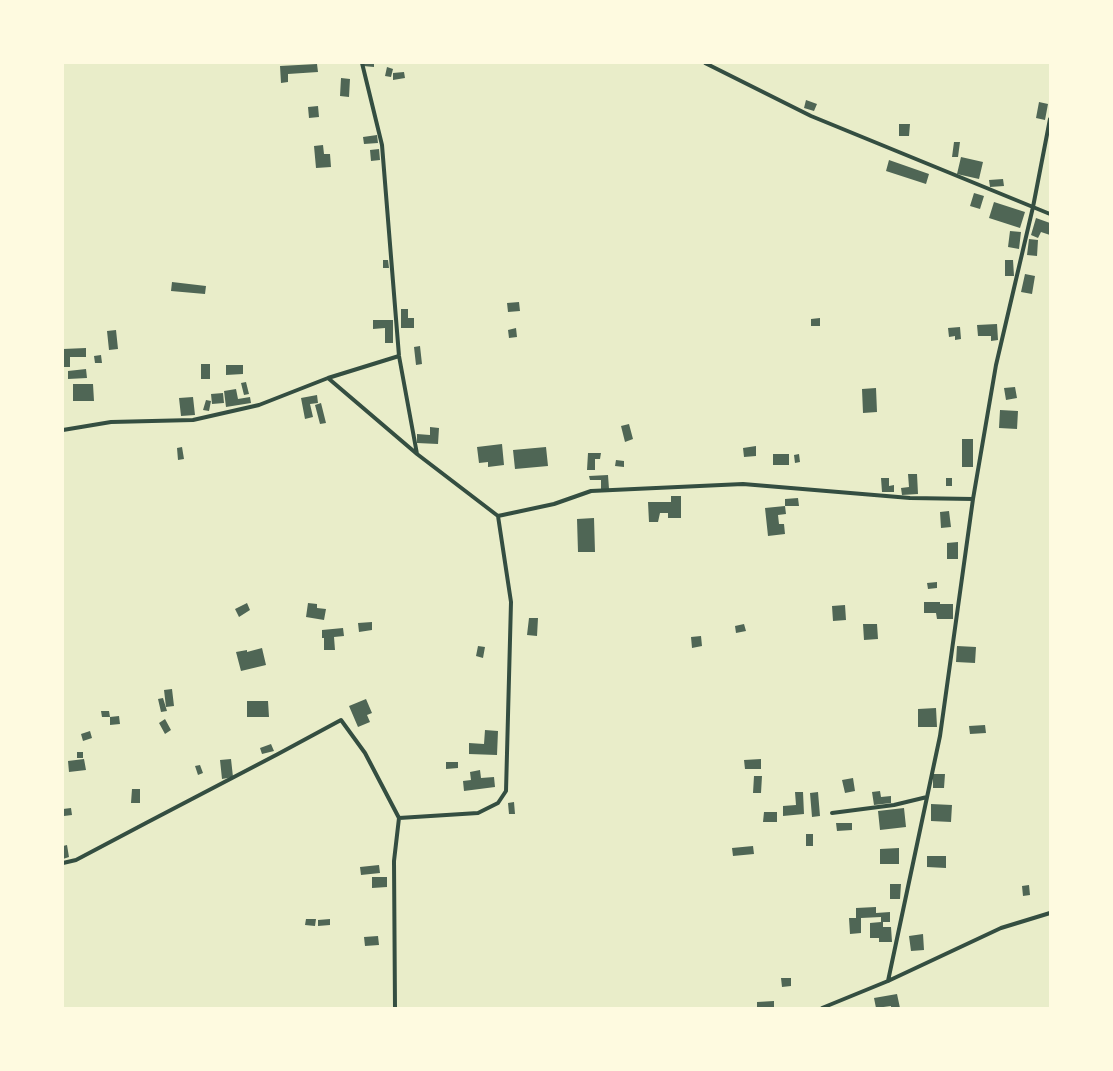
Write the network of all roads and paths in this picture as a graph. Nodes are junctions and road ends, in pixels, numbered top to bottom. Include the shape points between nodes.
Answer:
1 (362, 63) edge
2 (705, 63) edge
3 (1050, 119) edge
4 (1033, 207) junction
5 (1050, 214) edge
6 (399, 356) junction
7 (328, 378) junction
8 (63, 430) edge
9 (417, 454) junction
10 (973, 499) junction
11 (498, 516) junction
12 (927, 797) junction
13 (832, 813) dead end
14 (399, 818) junction
15 (63, 863) edge
16 (1050, 913) edge
17 (888, 981) junction
18 (395, 1008) edge
19 (822, 1008) edge

1 - 6 street via 382,145
2 - 4 street via 811,116
3 - 4 street
4 - 5 street
4 - 10 street via 996,365
6 - 7 street
6 - 9 street
7 - 8 street via 260,405 193,420 111,422
7 - 9 street
9 - 11 street
10 - 11 street via 910,498 743,484 591,491 554,504
10 - 12 street via 940,736
11 - 14 street via 511,602 506,791 498,804 478,813
12 - 13 street via 894,805
12 - 17 street
14 - 15 street via 365,753 340,720 76,860
14 - 18 street via 394,861
16 - 17 street via 1001,928
17 - 19 street

